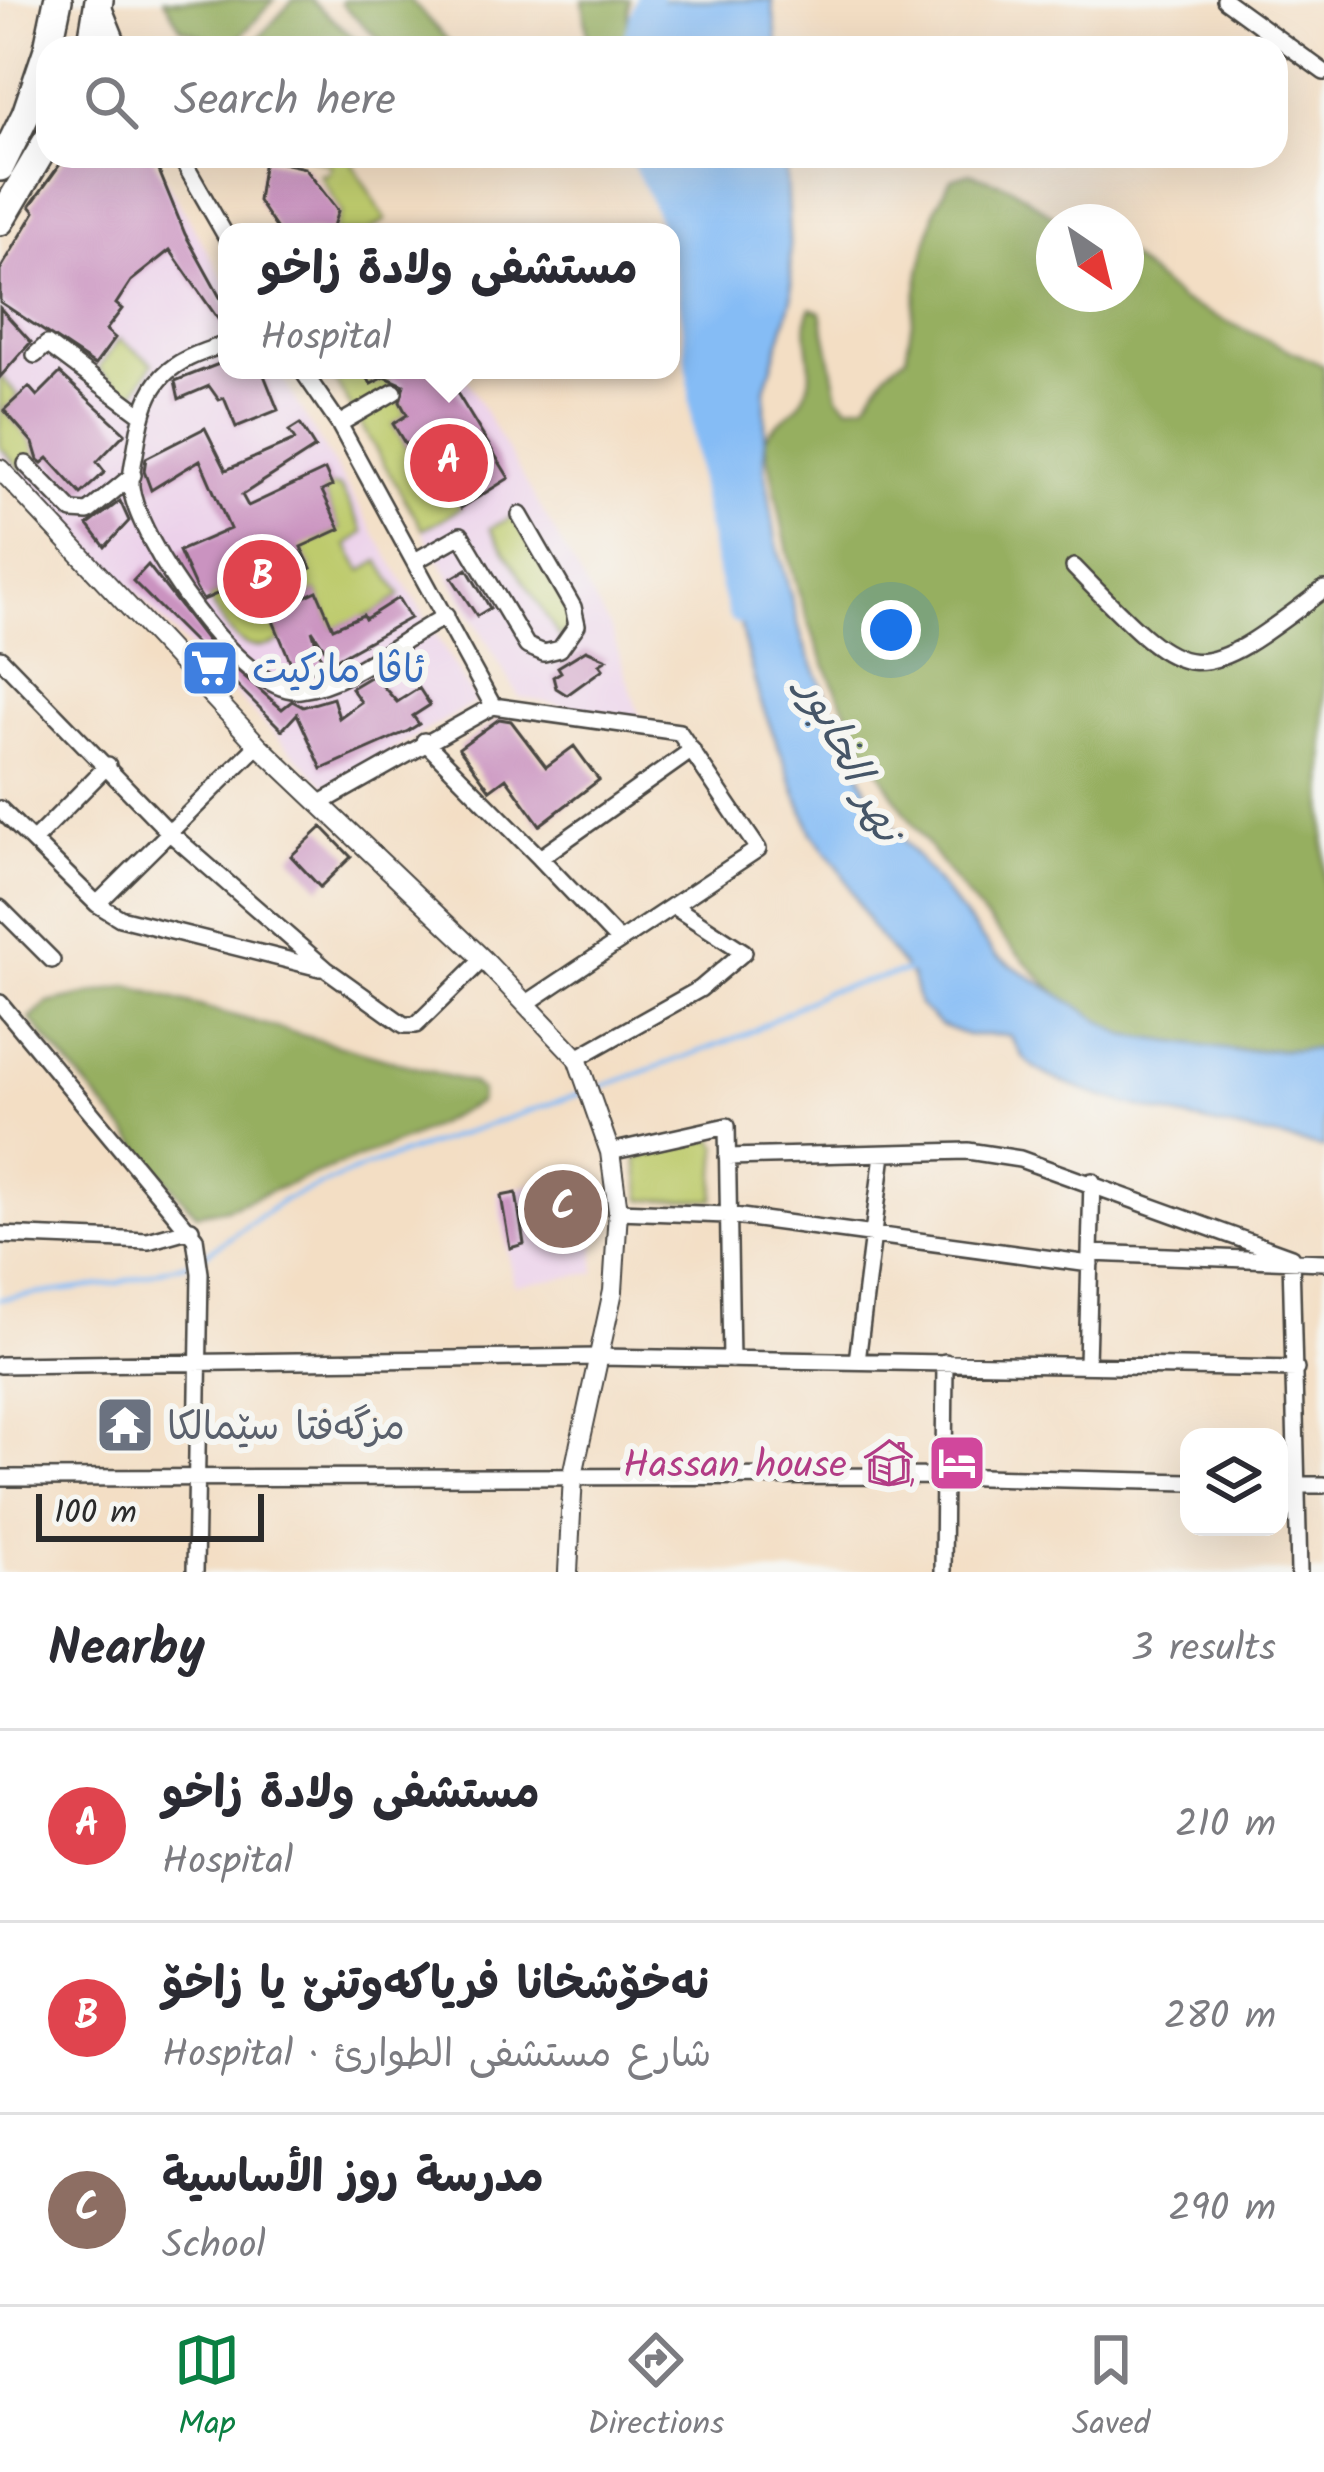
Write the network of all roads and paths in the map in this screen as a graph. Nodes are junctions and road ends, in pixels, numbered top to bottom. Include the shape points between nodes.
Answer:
1 (58, 0) edge
2 (99, 0) edge
3 (1225, 0) edge
4 (51, 36) edge
5 (93, 36) edge
6 (115, 36) edge
7 (1274, 36) edge
8 (1288, 46) edge
9 (1324, 72) edge
10 (36, 84) edge
11 (36, 160) edge
12 (0, 167) edge
13 (187, 168) edge
14 (0, 221) edge
15 (218, 223) edge
16 (218, 348) edge
17 (34, 355) dead end
18 (308, 379) edge
19 (394, 392) dead end
20 (142, 415) junction
21 (338, 424) junction
22 (26, 464) dead end
23 (0, 469) edge
24 (133, 475) junction
25 (0, 487) edge
26 (520, 515) dead end
27 (41, 518) junction
28 (415, 561) junction
29 (1074, 567) dead end
30 (1324, 589) edge
31 (446, 616) junction
32 (0, 658) edge
33 (493, 706) junction
34 (424, 741) junction
35 (258, 745) junction
36 (692, 750) junction
37 (108, 765) junction
38 (319, 804) junction
39 (0, 809) edge
40 (170, 833) junction
41 (34, 840) junction
42 (541, 858) junction
43 (98, 904) junction
44 (673, 906) junction
45 (0, 908) edge
46 (619, 941) junction
47 (483, 959) junction
48 (52, 960) dead end
49 (326, 969) junction
50 (0, 1003) edge
51 (527, 1003) junction
52 (577, 1058) junction
53 (608, 1146) junction
54 (883, 1154) junction
55 (727, 1157) junction
56 (1092, 1181) junction
57 (618, 1211) junction
58 (727, 1215) junction
59 (193, 1233) junction
60 (872, 1233) junction
61 (0, 1235) edge
62 (1291, 1257) junction
63 (1090, 1258) junction
64 (1324, 1262) edge
65 (598, 1357) junction
66 (199, 1360) junction
67 (731, 1360) junction
68 (857, 1361) junction
69 (945, 1362) junction
70 (1087, 1363) junction
71 (0, 1365) edge
72 (1296, 1369) junction
73 (573, 1475) junction
74 (943, 1476) junction
75 (0, 1478) edge
76 (197, 1478) junction
77 (1180, 1482) edge
78 (1288, 1485) edge
79 (1297, 1485) junction
80 (1324, 1485) edge
81 (195, 1572) edge
82 (568, 1572) edge
83 (943, 1572) edge
84 (1300, 1572) edge

1 - 4 highway
2 - 5 highway
2 - 6 street
3 - 7 street
8 - 9 street
10 - 12 highway
11 - 14 highway
13 - 15 street
16 - 20 street via 164,371
17 - 20 street via 47,344
18 - 21 street
19 - 21 street
20 - 24 street
21 - 28 street
22 - 24 street via 72,511 88,512
23 - 27 street
24 - 31 street via 137,507 184,594 248,666 278,686 298,691 322,683
25 - 27 street
26 - 28 street via 573,607 577,625 560,650 527,646 461,535
27 - 35 street
28 - 31 street
29 - 30 street via 1154,649 1179,662 1208,663 1235,652
31 - 33 street
32 - 37 street
33 - 34 street
33 - 36 street via 680,732
34 - 38 street
34 - 42 street
35 - 38 street
35 - 40 street
36 - 42 street
36 - 44 street via 758,849
37 - 40 street
37 - 41 street
38 - 47 street
39 - 41 street
40 - 43 street
40 - 49 street
41 - 43 street
42 - 46 street
43 - 49 street via 120,918
44 - 46 street
44 - 52 street via 744,952 700,989
45 - 48 street
46 - 51 street
47 - 49 street via 412,1028
47 - 51 street
50 - 59 street
51 - 52 street
52 - 53 street
53 - 55 street via 727,1126
53 - 57 street
54 - 55 street
54 - 56 street via 968,1151
54 - 60 street
55 - 58 street
56 - 62 street
56 - 63 street
57 - 58 street
57 - 65 street via 613,1292
58 - 60 street
58 - 67 street
59 - 61 street via 148,1241
59 - 66 street
60 - 63 street
60 - 68 street
62 - 63 street
62 - 64 street
62 - 72 street
63 - 70 street
65 - 66 street
65 - 67 street
65 - 73 street
66 - 71 street
66 - 76 street
67 - 68 street
68 - 69 street
69 - 70 street
69 - 74 street
70 - 72 street
72 - 79 street
73 - 74 street
73 - 76 street
73 - 82 street
74 - 77 street
74 - 83 street
75 - 76 street
76 - 81 street
78 - 79 street
79 - 80 street
79 - 84 street

